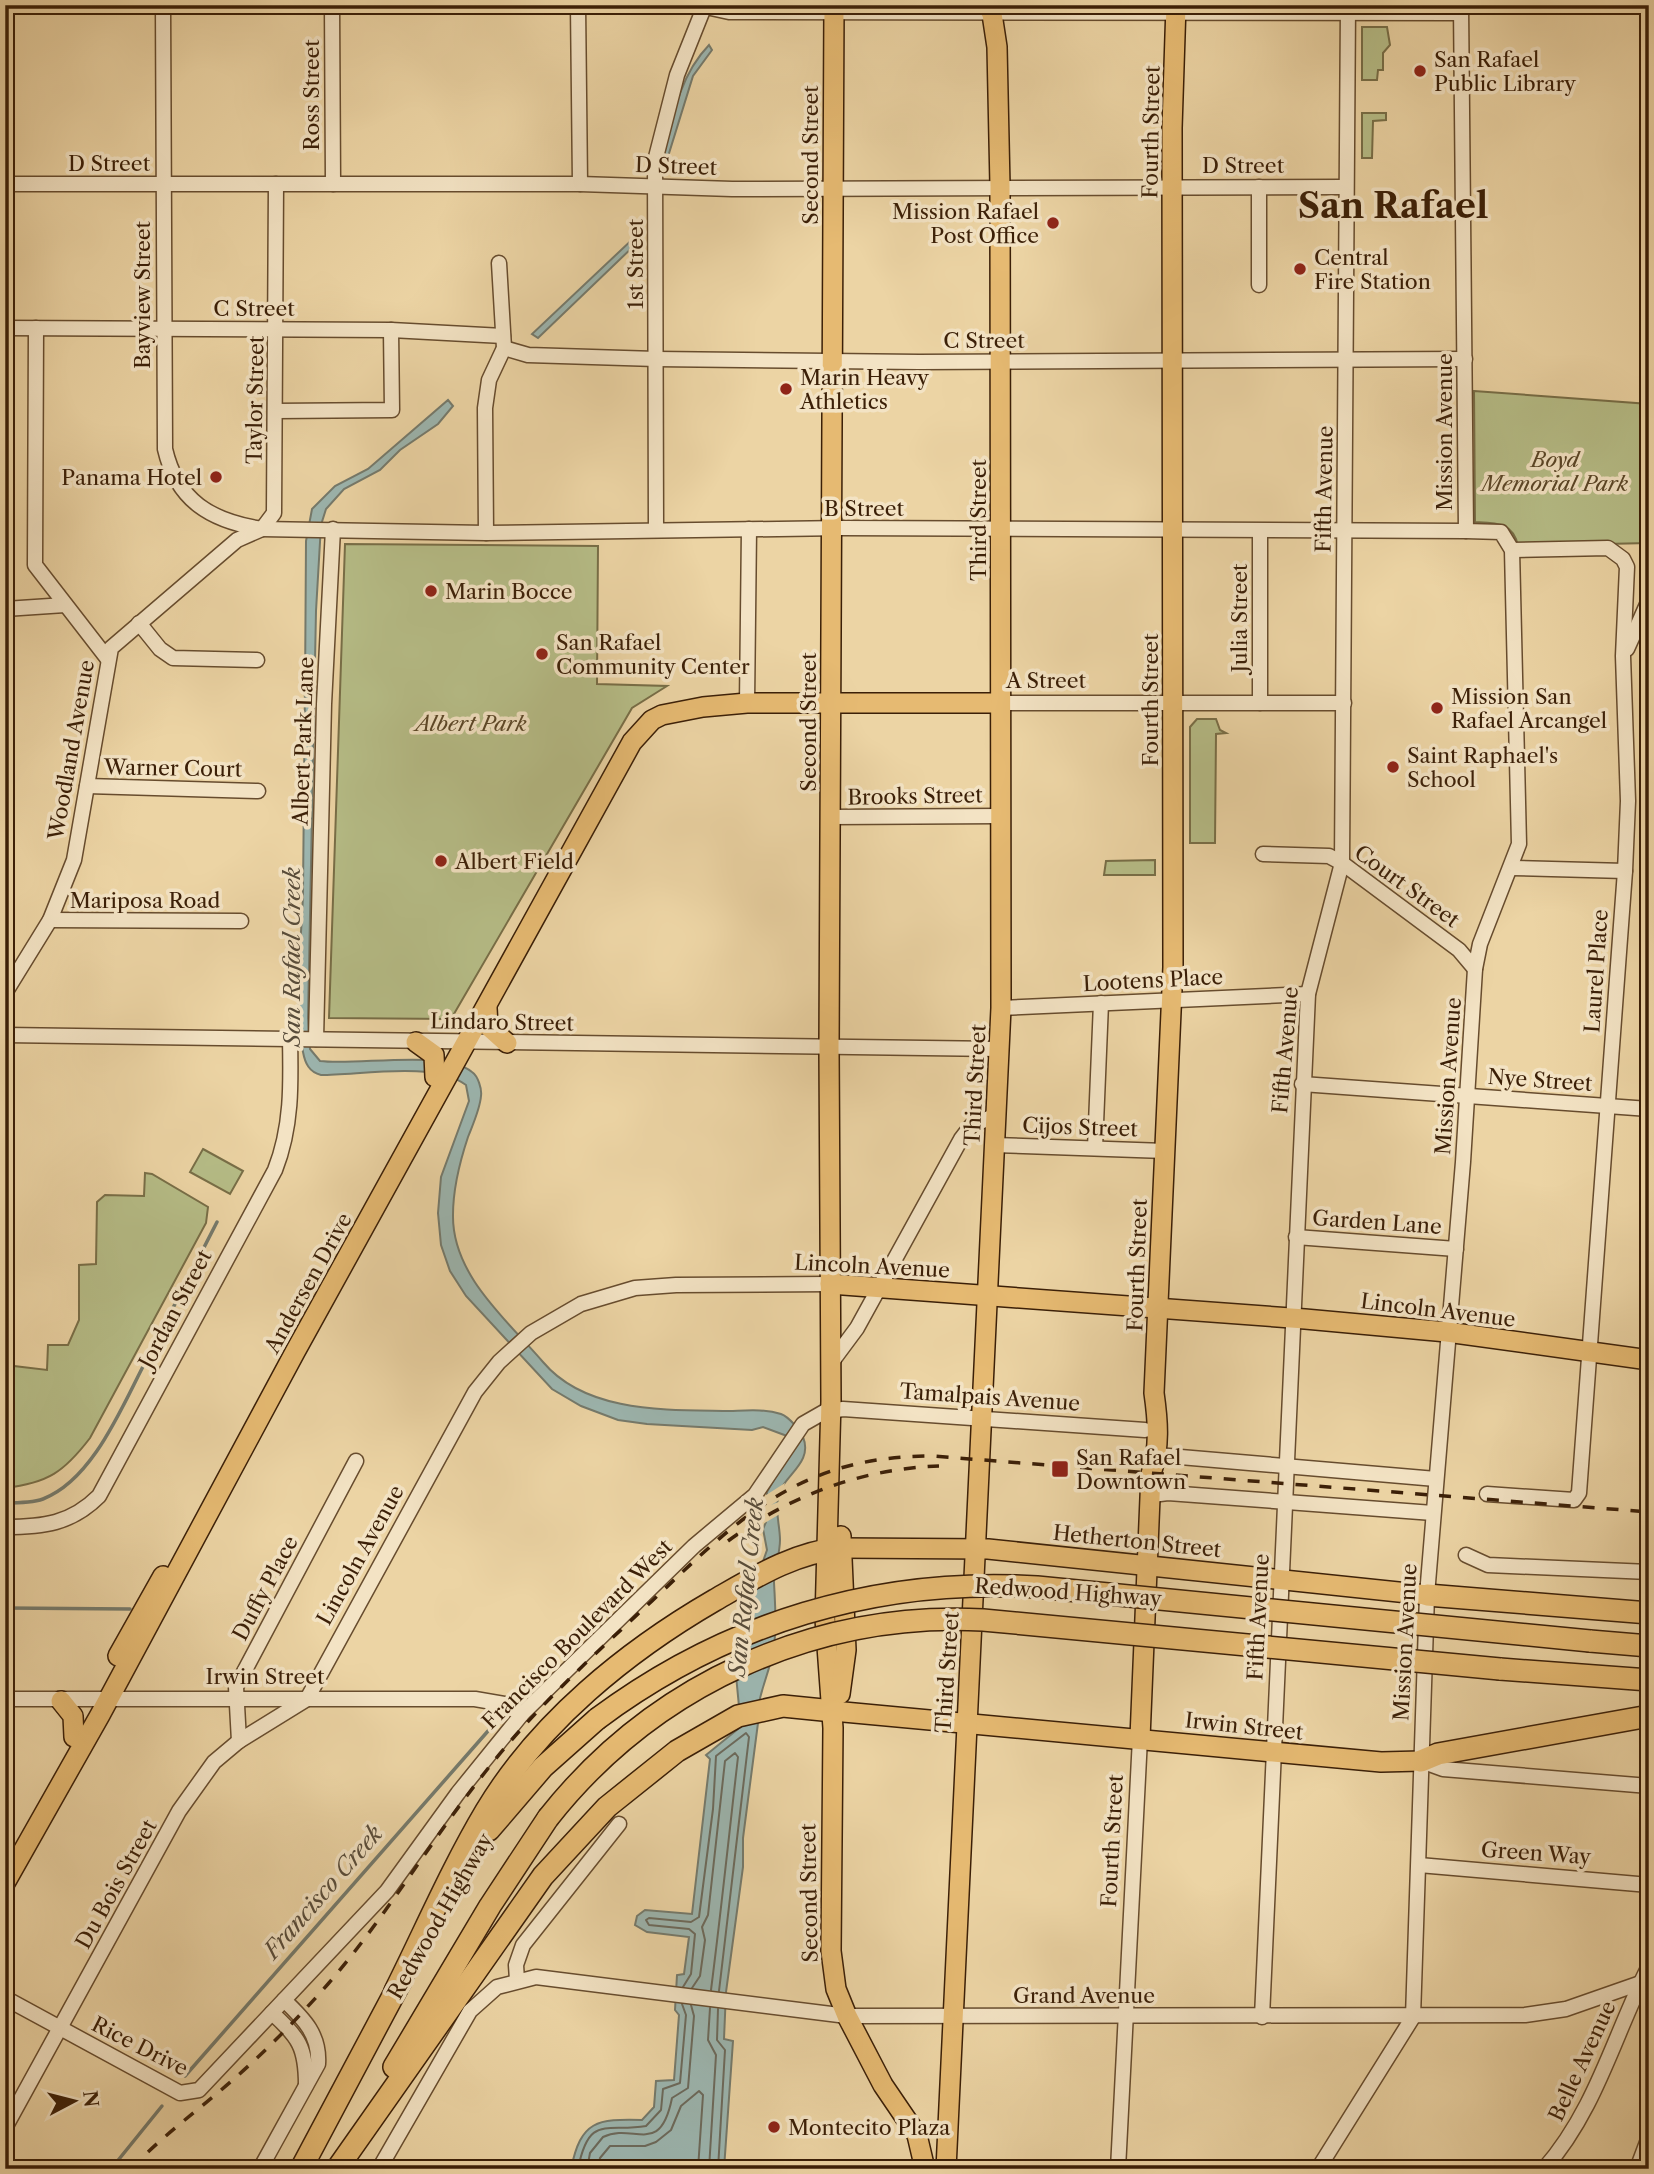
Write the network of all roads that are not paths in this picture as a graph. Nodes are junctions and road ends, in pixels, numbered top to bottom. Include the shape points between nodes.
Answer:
1 (163, 5) edge
2 (332, 5) edge
3 (578, 5) edge
4 (702, 6) edge
5 (834, 9) edge
6 (989, 9) edge
7 (1176, 9) edge
8 (1348, 9) edge
9 (1461, 9) edge
10 (5, 184) edge
11 (163, 184) junction
12 (275, 184) junction
13 (333, 184) junction
14 (580, 184) junction
15 (655, 186) junction
16 (1000, 186) junction
17 (1172, 186) junction
18 (1259, 187) junction
19 (1346, 187) junction
20 (833, 188) junction
21 (499, 263) dead end
22 (1259, 285) dead end
23 (5, 328) edge
24 (36, 328) junction
25 (277, 328) junction
26 (162, 329) junction
27 (391, 330) junction
28 (504, 342) junction
29 (656, 359) junction
30 (1346, 359) junction
31 (1465, 359) junction
32 (831, 360) junction
33 (1172, 360) junction
34 (1001, 362) junction
35 (276, 411) junction
36 (262, 529) junction
37 (334, 529) junction
38 (749, 529) junction
39 (832, 529) junction
40 (656, 530) junction
41 (1001, 531) junction
42 (1466, 531) junction
43 (1173, 532) junction
44 (1260, 532) junction
45 (1345, 532) junction
46 (485, 533) junction
47 (1512, 550) junction
48 (1649, 600) edge
49 (65, 605) junction
50 (5, 609) edge
51 (139, 623) junction
52 (1623, 656) junction
53 (107, 658) junction
54 (257, 660) dead end
55 (830, 702) junction
56 (747, 703) junction
57 (1000, 703) junction
58 (1174, 703) junction
59 (1260, 703) junction
60 (1344, 704) junction
61 (661, 710) junction
62 (87, 786) junction
63 (258, 791) dead end
64 (1000, 816) junction
65 (831, 817) junction
66 (1263, 854) dead end
67 (1342, 863) junction
68 (1512, 869) junction
69 (1625, 871) junction
70 (50, 919) junction
71 (241, 921) dead end
72 (1475, 969) junction
73 (5, 993) edge
74 (1308, 994) junction
75 (1172, 1000) junction
76 (1101, 1003) junction
77 (487, 1008) junction
78 (1001, 1008) junction
79 (5, 1035) edge
80 (293, 1038) junction
81 (314, 1039) junction
82 (416, 1042) joint
83 (507, 1043) junction
84 (829, 1049) junction
85 (998, 1049) junction
86 (449, 1056) junction
87 (1303, 1084) junction
88 (1468, 1095) junction
89 (429, 1100) junction
90 (1606, 1106) junction
91 (1649, 1109) edge
92 (996, 1115) junction
93 (995, 1145) junction
94 (1095, 1147) junction
95 (1165, 1151) junction
96 (1296, 1237) junction
97 (1456, 1249) junction
98 (830, 1284) junction
99 (880, 1286) junction
100 (988, 1294) junction
101 (1158, 1307) junction
102 (1292, 1318) junction
103 (1447, 1332) junction
104 (1590, 1353) junction
105 (1649, 1360) edge
106 (831, 1363) junction
107 (1154, 1393) junction
108 (831, 1410) junction
109 (983, 1417) junction
110 (1145, 1430) junction
111 (356, 1461) dead end
112 (1154, 1464) junction
113 (1286, 1466) junction
114 (1436, 1479) junction
115 (1486, 1494) dead end
116 (1152, 1495) junction
117 (1284, 1501) junction
118 (1433, 1513) junction
119 (5, 1527) edge
120 (835, 1548) junction
121 (977, 1549) junction
122 (1466, 1555) dead end
123 (1149, 1564) junction
124 (1649, 1572) edge
125 (1281, 1579) junction
126 (1427, 1595) junction
127 (1649, 1613) edge
128 (1649, 1646) edge
129 (1649, 1680) edge
130 (5, 1699) edge
131 (236, 1699) junction
132 (307, 1699) junction
133 (61, 1700) junction
134 (101, 1701) junction
135 (833, 1712) junction
136 (522, 1714) junction
137 (1649, 1716) edge
138 (966, 1725) junction
139 (74, 1737) junction
140 (1140, 1738) junction
141 (239, 1741) junction
142 (1273, 1751) junction
143 (1421, 1761) junction
144 (1649, 1786) edge
145 (619, 1824) dead end
146 (1419, 1865) junction
147 (5, 1867) edge
148 (5, 1883) edge
149 (1649, 1885) edge
150 (1649, 1966) edge
151 (517, 1980) junction
152 (1645, 1982) edge
153 (395, 1991) junction
154 (5, 1998) edge
155 (284, 2000) junction
156 (272, 2012) junction
157 (954, 2015) junction
158 (847, 2016) junction
159 (1127, 2016) junction
160 (1262, 2017) junction
161 (1413, 2017) junction
162 (60, 2028) junction
163 (306, 2085) junction
164 (5, 2128) edge
165 (1649, 2137) edge
166 (260, 2169) edge
167 (301, 2169) edge
168 (336, 2169) edge
169 (379, 2169) edge
170 (925, 2169) edge
171 (946, 2169) edge
172 (1118, 2169) edge
173 (1318, 2169) edge
174 (1544, 2169) edge
175 (1637, 2169) edge

1 - 11 street, Bayview Street
2 - 13 street, Ross Street
3 - 14 street
4 - 5 street via 729,12
4 - 15 street, 1st Street via 677,75 655,161
5 - 6 street
5 - 20 main road, Second Street
6 - 7 street
6 - 16 main road, Third Street via 997,47
7 - 8 street
7 - 17 main road, Fourth Street
8 - 9 street
8 - 19 street, Fifth Avenue
9 - 31 street, Mission Avenue
10 - 11 street, D Street
11 - 12 street, D Street
11 - 26 street, Bayview Street
12 - 13 street, D Street
12 - 25 street, Taylor Street
13 - 14 street, D Street
14 - 15 street, D Street
15 - 20 street, D Street
15 - 29 street, 1st Street
16 - 17 street, D Street
16 - 20 street, D Street
16 - 34 main road, Third Street
17 - 18 street, D Street
17 - 33 main road, Fourth Street
18 - 19 street, D Street
18 - 22 street
19 - 30 street, Fifth Avenue
20 - 32 main road, Second Street
21 - 28 street
23 - 24 street, C Street
24 - 26 street, C Street
24 - 49 street via 35,565
25 - 26 street, C Street
25 - 27 street, C Street
25 - 35 street, Taylor Street
26 - 36 street, Bayview Street via 163,423 170,473 196,505 234,525
27 - 28 street, C Street
27 - 35 street via 392,410
28 - 29 street, C Street via 528,355
28 - 46 street via 489,380 485,408
29 - 32 street, C Street
29 - 40 street, 1st Street
30 - 31 street, C Street
30 - 33 street, C Street
30 - 45 street, Fifth Avenue
31 - 42 street, Mission Avenue
32 - 34 street, C Street
32 - 39 main road, Second Street
33 - 34 street, C Street
33 - 43 main road, Fourth Street
34 - 41 main road, Third Street
35 - 36 street, Taylor Street via 274,513
36 - 37 street, B Street
36 - 51 street, Woodland Avenue via 237,540
37 - 46 street, B Street
37 - 81 street, Albert Park Lane
38 - 39 street, B Street
38 - 40 street, B Street
38 - 56 street
39 - 41 street, B Street
39 - 55 main road, Second Street
40 - 46 street, B Street
41 - 43 street, B Street
41 - 57 main road, Third Street
42 - 45 street, B Street
42 - 47 street, Mission Avenue via 1502,532
43 - 44 street, B Street
43 - 58 main road, Fourth Street
44 - 45 street, B Street
44 - 59 street, Julia Street
45 - 60 street, Fifth Avenue
47 - 52 street, Laurel Place via 1608,548 1623,559 1629,580
47 - 68 street, Mission Avenue via 1519,844
48 - 52 street
49 - 50 street
49 - 53 street
51 - 53 street, Woodland Avenue via 113,644
51 - 54 street via 173,658
52 - 69 street, Laurel Place via 1628,801
53 - 62 street, Woodland Avenue
55 - 56 main road, A Street
55 - 57 main road, A Street
55 - 65 main road, Second Street
56 - 61 main road, A Street via 703,698
57 - 58 street, A Street
57 - 64 main road, Third Street
58 - 59 street, A Street
58 - 75 main road, Fourth Street
59 - 60 street, A Street
60 - 67 street, Fifth Avenue
61 - 77 main road, Andersen Drive via 632,743
61 - 86 main road, Andersen Drive via 635,721 624,734
62 - 63 street, Warner Court
62 - 70 street, Woodland Avenue via 74,860
64 - 65 street, Brooks Street
64 - 78 main road, Third Street
65 - 84 main road, Second Street
66 - 67 street, Court Street via 1329,856
67 - 72 street, Court Street via 1459,950
67 - 74 street, Fifth Avenue
68 - 69 street
68 - 72 street, Mission Avenue via 1480,944
69 - 90 street, Laurel Place
70 - 71 street, Mariposa Road
70 - 73 street, Woodland Avenue
72 - 88 street, Mission Avenue
74 - 75 street, Lootens Place
74 - 87 street, Fifth Avenue
75 - 76 street, Lootens Place
75 - 95 main road, Fourth Street
76 - 78 street, Lootens Place
76 - 94 street
77 - 83 main road via 488,1026
77 - 86 main road, Andersen Drive
78 - 85 main road, Third Street
79 - 80 street, Lindaro Street
80 - 81 street, Lindaro Street
80 - 119 street, Jordan Street via 287,1135 275,1170 99,1496 69,1520 38,1527
81 - 82 street, Lindaro Street
82 - 86 main road
83 - 84 street, Lindaro Street
83 - 86 street, Lindaro Street
84 - 85 street, Lindaro Street
84 - 98 main road, Second Street
85 - 92 main road, Third Street
86 - 89 main road, Andersen Drive
86 - 89 main road, Andersen Drive
87 - 88 street, Nye Street
87 - 96 street, Fifth Avenue
88 - 90 street, Nye Street
88 - 97 street, Mission Avenue
89 - 134 main road, Andersen Drive
90 - 91 street, Nye Street
90 - 104 street, Laurel Place
92 - 93 main road, Third Street
92 - 99 street via 971,1126 961,1139
93 - 94 street, Cijos Street
93 - 100 main road, Third Street
94 - 95 street, Cijos Street
95 - 101 main road, Fourth Street
96 - 97 street, Garden Lane
96 - 102 street, Fifth Avenue
97 - 103 street, Mission Avenue
98 - 99 main road, Lincoln Avenue
98 - 106 main road, Second Street
98 - 132 street, Lincoln Avenue via 635,1288 581,1304 531,1333 486,1377 466,1408
99 - 100 main road, Lincoln Avenue
99 - 106 street
100 - 101 main road, Lincoln Avenue
100 - 109 main road, Third Street
101 - 102 main road, Lincoln Avenue
101 - 107 main road, Fourth Street
102 - 103 main road, Lincoln Avenue
102 - 113 street, Fifth Avenue
103 - 104 main road, Lincoln Avenue
103 - 114 street, Mission Avenue
104 - 105 main road, Lincoln Avenue
104 - 115 street, Laurel Place via 1579,1493 1574,1500
106 - 108 main road, Second Street
107 - 110 main road, Fourth Street
107 - 112 main road, Fourth Street via 1158,1419
108 - 109 street, Tamalpais Avenue
108 - 120 main road, Second Street via 831,1438 840,1468
108 - 136 street, Francisco Boulevard West via 803,1424 755,1494 700,1540
109 - 110 street, Tamalpais Avenue
109 - 121 main road, Third Street
110 - 112 main road, Fourth Street via 1145,1460
111 - 131 street, Duffy Place via 241,1677
112 - 113 street
112 - 116 main road, Fourth Street
113 - 114 street
113 - 117 street, Fifth Avenue
114 - 118 street, Mission Avenue
116 - 117 street
116 - 123 main road, Fourth Street
117 - 118 street
117 - 125 street, Fifth Avenue
118 - 126 street, Mission Avenue
120 - 121 main road, Hetherton Street
120 - 135 main road, Second Street via 845,1664
120 - 153 highway via 785,1562 689,1616 634,1654 577,1703 533,1749 487,1810
121 - 123 main road, Hetherton Street
121 - 138 main road, Third Street
122 - 124 street via 1488,1565
123 - 125 main road, Hetherton Street
123 - 140 main road, Fourth Street
125 - 126 main road, Hetherton Street
125 - 142 street, Fifth Avenue
126 - 127 highway
126 - 143 street, Mission Avenue
128 - 153 highway, Redwood Highway, bridge via 1037,1587 946,1586 810,1610 749,1631 668,1671 597,1719 543,1767 498,1818 448,1894
129 - 168 highway, Redwood Highway, bridge via 943,1619 897,1623 796,1644 744,1663 662,1709 623,1739 548,1818 443,1982
130 - 133 street, Irwin Street
131 - 132 street, Irwin Street
131 - 134 street, Irwin Street
131 - 141 street, Duffy Place
132 - 136 street, Irwin Street via 475,1699 504,1704
132 - 141 street, Du Bois Street
133 - 134 street, Irwin Street
133 - 139 main road via 74,1716
134 - 139 main road, Andersen Drive
134 - 148 main road, Andersen Drive
135 - 138 main road, Irwin Street
135 - 158 main road, Second Street via 831,1951 836,1989
135 - 168 highway via 763,1708 737,1716 699,1737 623,1793 557,1859
136 - 155 street, Francisco Boulevard West via 387,1891
137 - 143 highway via 1438,1754
138 - 140 main road, Irwin Street
138 - 157 main road, Third Street
139 - 147 main road, Andersen Drive
140 - 142 main road, Irwin Street
140 - 159 street, Fourth Street
141 - 162 street, Du Bois Street via 214,1762 179,1811
142 - 143 main road, Irwin Street via 1381,1762
142 - 160 street, Fifth Avenue
143 - 144 street, Irwin Street via 1443,1769
143 - 146 street, Mission Avenue
145 - 151 street via 523,1945 516,1965
146 - 149 street, Green Way
146 - 161 street, Mission Avenue
150 - 152 street, Belle Avenue
151 - 158 street, Grand Avenue via 556,1979
151 - 169 street via 497,1987 470,2011
152 - 161 street, Grand Avenue via 1553,2011
152 - 174 street, Belle Avenue via 1588,2107
153 - 167 highway, Redwood Highway
154 - 162 street, Rice Drive
155 - 156 street, Francisco Boulevard West
155 - 163 street via 305,2020 318,2047 318,2064
156 - 162 street, Rice Drive via 211,2081 190,2093 174,2090
156 - 163 street via 293,2032 303,2050
157 - 158 street, Grand Avenue
157 - 159 street, Grand Avenue
157 - 171 main road, Third Street
158 - 170 main road, Second Street via 883,2085 917,2135
159 - 160 street, Grand Avenue
159 - 172 street, Fourth Street
160 - 161 street, Grand Avenue
161 - 173 street, Mission Avenue
162 - 164 street, Du Bois Street
163 - 166 street
165 - 175 street

